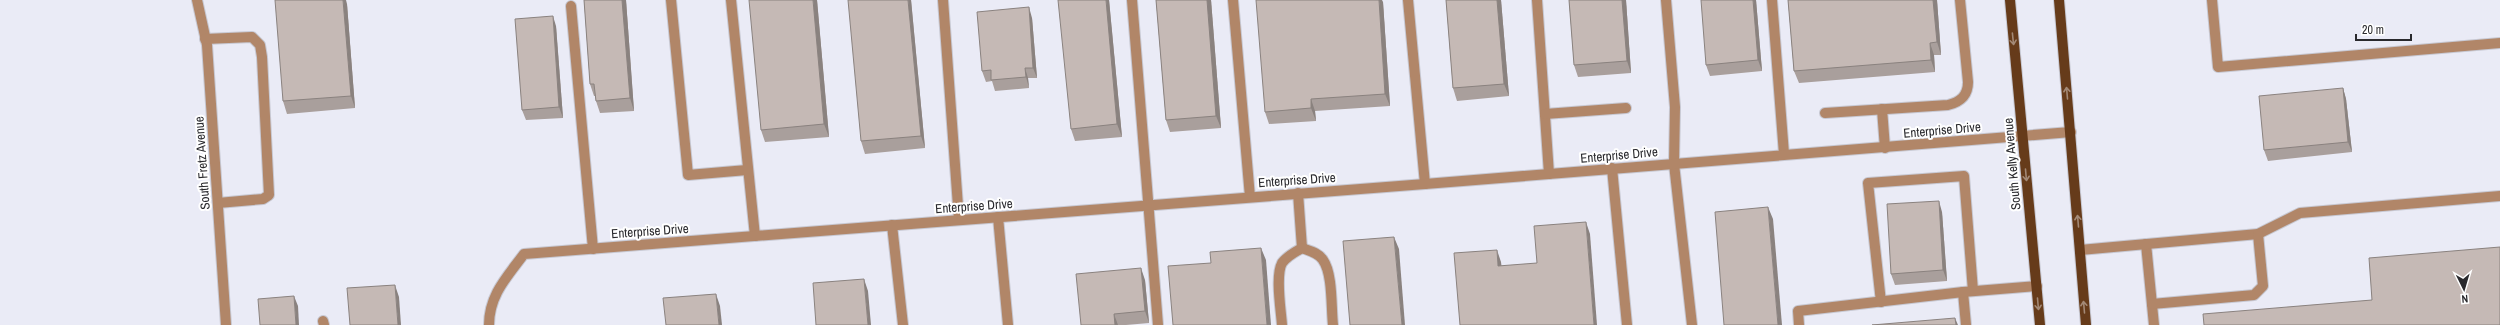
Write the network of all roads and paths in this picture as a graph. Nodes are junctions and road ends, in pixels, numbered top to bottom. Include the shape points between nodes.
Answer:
1 (197, 0) edge
2 (671, 0) edge
3 (731, 0) edge
4 (943, 0) edge
5 (1132, 0) edge
6 (1233, 0) edge
7 (1408, 0) edge
8 (1537, 0) edge
9 (1666, 0) edge
10 (1772, 0) edge
11 (1960, 0) edge
12 (2010, 0) edge
13 (2059, 0) edge
14 (2212, 0) edge
15 (571, 6) dead end
16 (205, 39) junction
17 (2500, 43) edge
18 (1626, 108) dead end
19 (1882, 109) junction
20 (1825, 113) dead end
21 (1545, 114) junction
22 (2071, 132) junction
23 (2023, 136) junction
24 (1885, 148) junction
25 (1784, 154) junction
26 (1674, 164) junction
27 (1612, 168) junction
28 (747, 170) junction
29 (1549, 174) junction
30 (1425, 184) junction
31 (1298, 193) junction
32 (2500, 196) edge
33 (1250, 197) junction
34 (218, 203) junction
35 (1149, 204) junction
36 (998, 217) junction
37 (959, 220) junction
38 (892, 225) junction
39 (2258, 234) junction
40 (755, 236) junction
41 (2146, 244) junction
42 (1302, 248) junction
43 (593, 249) junction
44 (2080, 250) junction
45 (2037, 286) junction
46 (1968, 292) junction
47 (1881, 302) junction
48 (2152, 304) junction
49 (226, 325) edge
50 (489, 325) edge
51 (903, 325) edge
52 (1008, 325) edge
53 (1158, 325) edge
54 (1282, 325) edge
55 (1333, 325) edge
56 (1626, 325) edge
57 (1692, 325) edge
58 (1799, 325) edge
59 (1966, 325) edge
60 (2040, 325) edge
61 (2086, 325) edge
62 (2154, 325) edge

1 - 16 street, South Fretz Avenue
2 - 28 street via 688,175
3 - 28 street
4 - 37 street
5 - 35 street
6 - 33 street
7 - 30 street
8 - 21 street
9 - 26 street via 1674,107
10 - 25 street
11 - 19 street via 1968,82 1966,95 1948,105
12 -> 23 main road, South Kelly Avenue
22 -> 13 main road
14 - 17 street via 2218,67
15 - 43 street
16 - 34 street, South Fretz Avenue
16 - 34 street via 252,37 260,45 262,57 268,195 263,199
18 - 21 street
19 - 20 street
19 - 24 street
21 - 29 street
22 - 23 street, Enterprise Drive
44 -> 22 main road
23 - 24 street, Enterprise Drive
23 -> 45 main road, South Kelly Avenue
24 - 25 street, Enterprise Drive
25 - 26 street, Enterprise Drive
26 - 27 street, Enterprise Drive
26 - 57 street
27 - 29 street, Enterprise Drive
27 - 56 street
28 - 40 street
29 - 30 street, Enterprise Drive
30 - 31 street, Enterprise Drive
31 - 33 street, Enterprise Drive
31 - 42 street
32 - 39 street via 2300,213
33 - 35 street, Enterprise Drive
34 - 49 street, South Fretz Avenue
35 - 36 street, Enterprise Drive
35 - 53 street
36 - 37 street, Enterprise Drive
36 - 52 street
37 - 38 street, Enterprise Drive
38 - 40 street, Enterprise Drive
38 - 51 street
39 - 41 street
39 - 48 street via 2263,286 2254,295
40 - 43 street, Enterprise Drive
41 - 44 street
41 - 48 street
42 - 54 street via 1290,254 1282,263 1279,273
42 - 55 street via 1316,253 1328,271
43 - 50 street, Enterprise Drive via 524,254 494,295 489,310
61 -> 44 main road
45 - 46 street
45 -> 60 main road, South Kelly Avenue
46 - 47 street
46 - 47 street via 1964,176 1868,183
46 - 59 street
47 - 58 street via 1798,311
48 - 62 street

